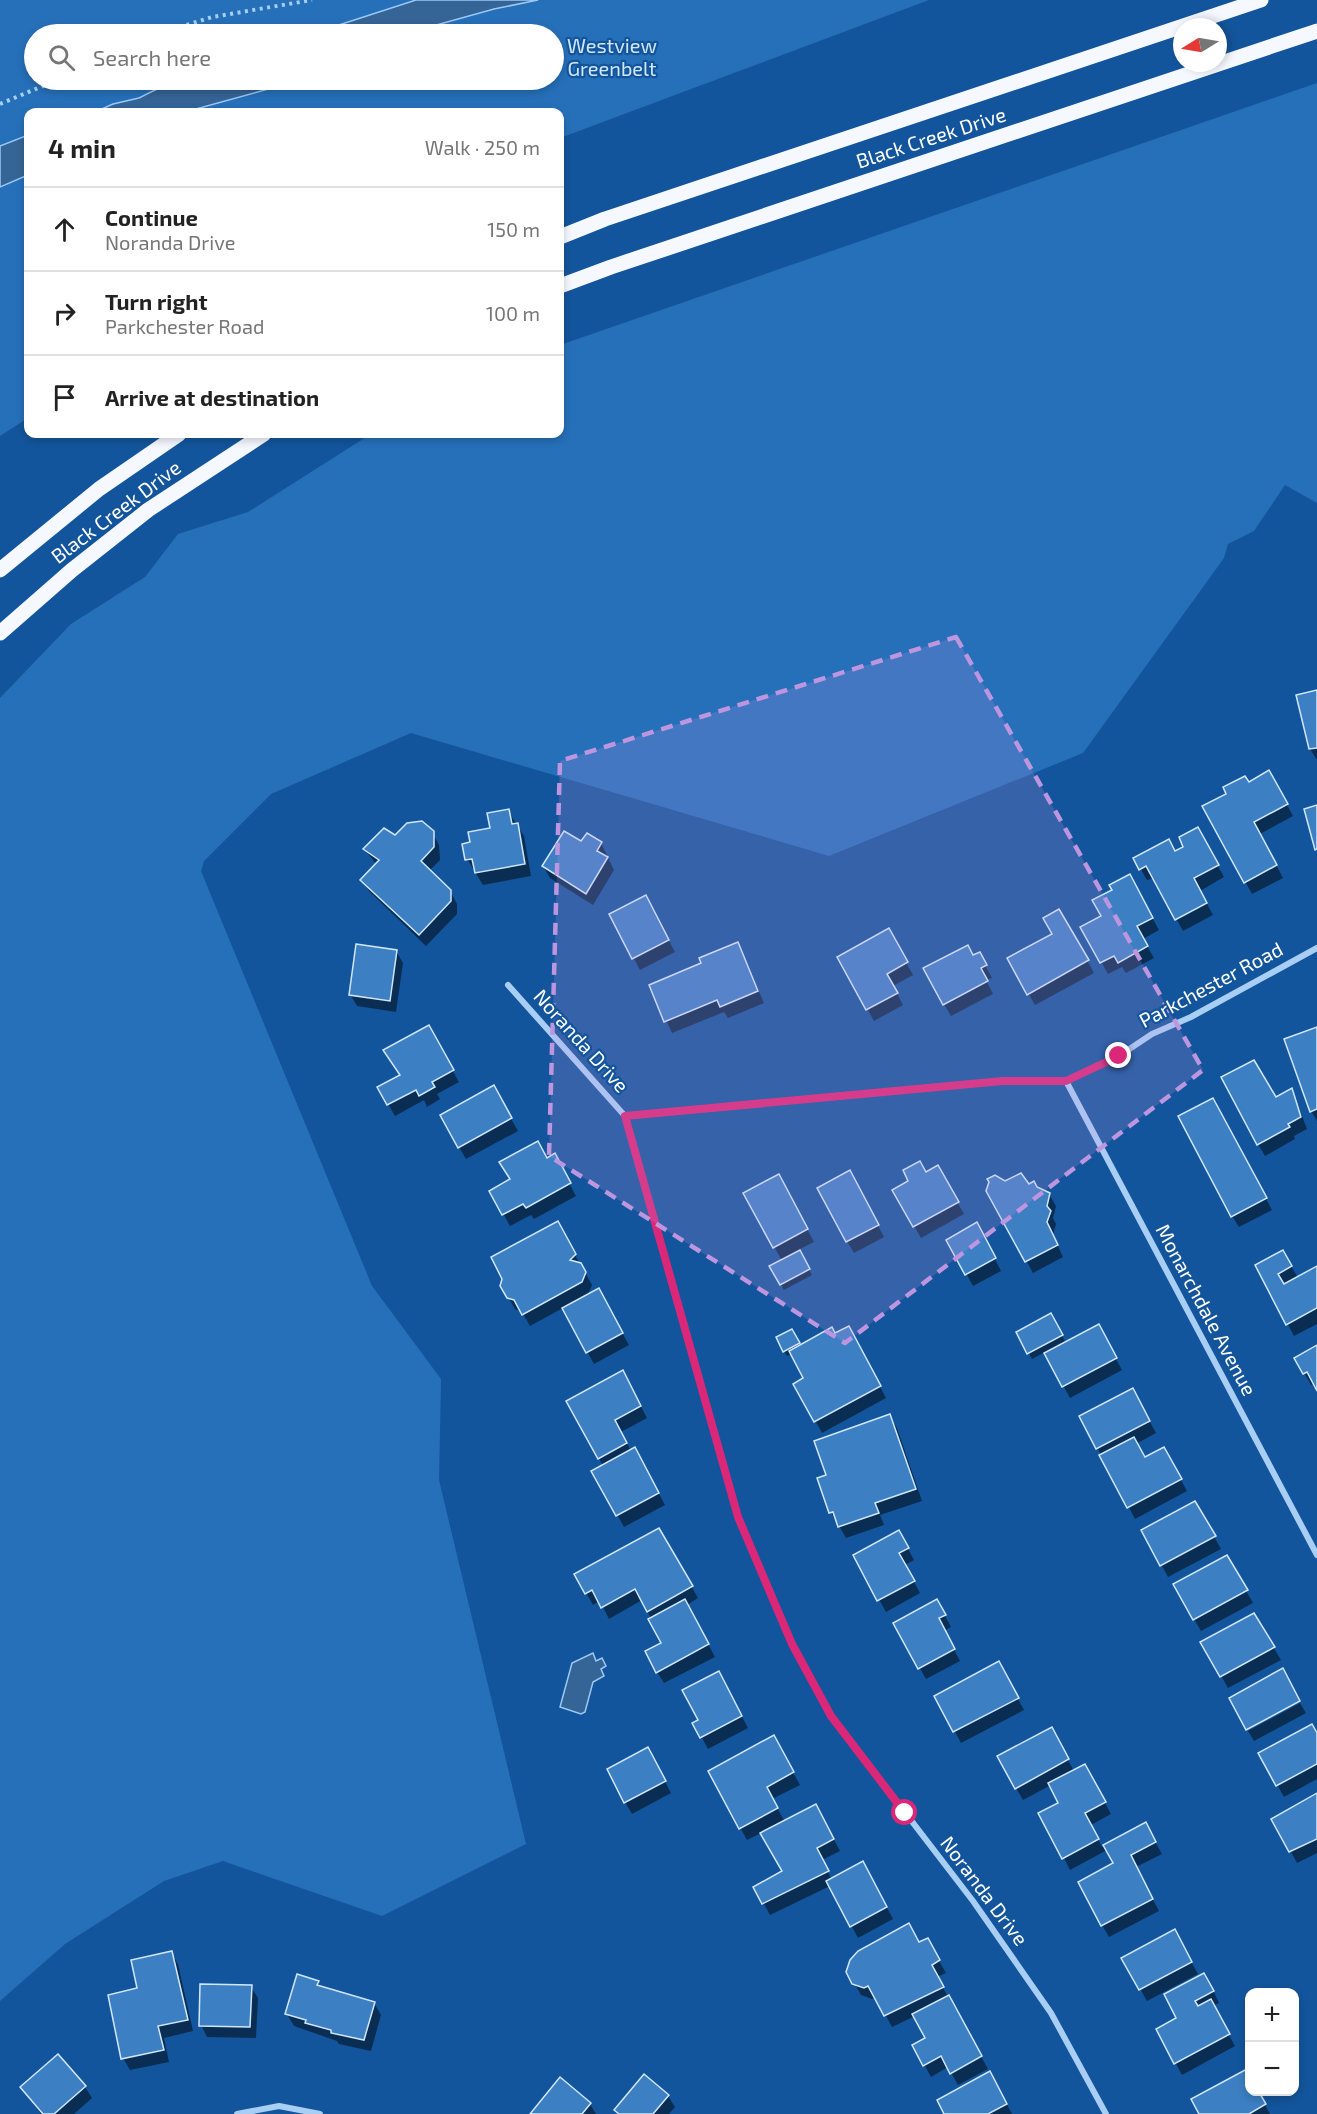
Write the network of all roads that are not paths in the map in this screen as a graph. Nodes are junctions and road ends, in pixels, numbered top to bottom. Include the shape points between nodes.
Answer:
1 (1261, 0) edge
2 (1317, 32) edge
3 (564, 235) edge
4 (564, 284) edge
5 (173, 438) edge
6 (258, 438) edge
7 (0, 570) edge
8 (0, 633) edge
9 (1317, 948) edge
10 (508, 985) dead end
11 (1066, 1081) junction
12 (625, 1116) junction
13 (1317, 1555) edge
14 (237, 2114) edge
15 (320, 2114) edge
16 (1106, 2114) edge

1 - 3 main road, Black Creek Drive
2 - 4 main road, Black Creek Drive
5 - 7 main road, Black Creek Drive via 99,489
6 - 8 main road, Black Creek Drive via 148,510
9 - 11 street, Parkchester Road
10 - 12 street, Noranda Drive
11 - 12 street, Parkchester Road via 1003,1081
11 - 13 street, Monarchdale Avenue
12 - 16 street, Noranda Drive via 738,1517 792,1644 831,1716 973,1901 1051,2013
14 - 15 street via 279,2106

